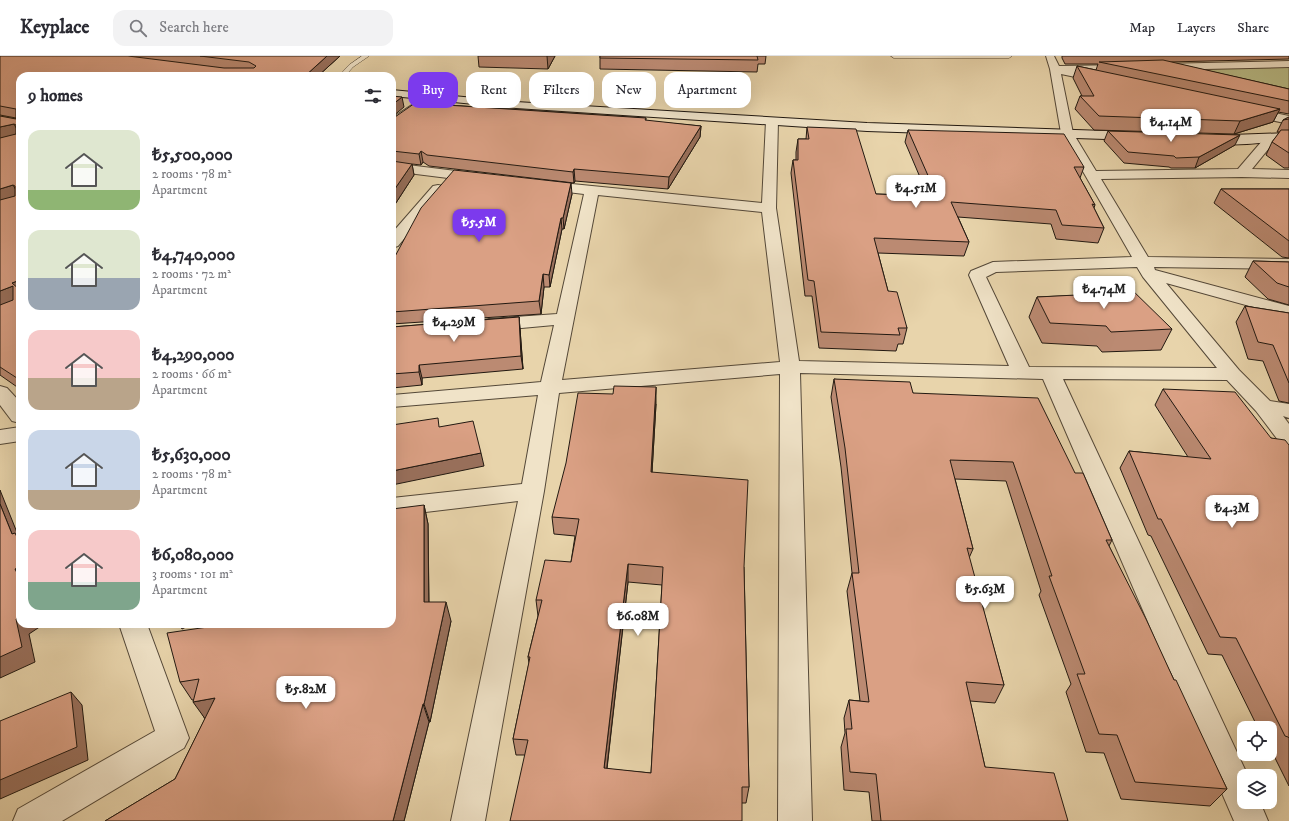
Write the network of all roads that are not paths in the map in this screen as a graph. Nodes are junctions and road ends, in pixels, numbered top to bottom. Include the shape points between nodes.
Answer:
1 (366, 56) edge
2 (894, 56) edge
3 (1009, 56) edge
4 (1050, 56) edge
5 (1289, 64) edge
6 (1149, 67) edge
7 (1180, 67) junction
8 (1133, 68) edge
9 (1055, 69) junction
10 (346, 72) edge
11 (1216, 77) edge
12 (1117, 82) edge
13 (396, 93) edge
14 (408, 95) edge
15 (458, 100) edge
16 (414, 108) edge
17 (1234, 108) edge
18 (396, 120) edge
19 (772, 121) junction
20 (1289, 121) edge
21 (1066, 133) junction
22 (1151, 136) edge
23 (1272, 137) junction
24 (1289, 137) edge
25 (1196, 138) edge
26 (1235, 140) junction
27 (396, 168) edge
28 (1242, 173) junction
29 (1289, 174) edge
30 (451, 175) junction
31 (1091, 175) junction
32 (498, 180) edge
33 (529, 184) edge
34 (592, 191) junction
35 (769, 208) junction
36 (396, 238) edge
37 (1289, 264) edge
38 (1146, 268) junction
39 (1289, 312) edge
40 (564, 319) junction
41 (470, 326) edge
42 (790, 367) junction
43 (1021, 371) junction
44 (1050, 373) junction
45 (1232, 374) junction
46 (550, 387) junction
47 (0, 392) edge
48 (396, 401) edge
49 (1263, 406) junction
50 (16, 411) edge
51 (1289, 411) edge
52 (16, 435) edge
53 (0, 437) edge
54 (1289, 439) edge
55 (532, 491) junction
56 (396, 507) edge
57 (134, 628) edge
58 (30, 821) edge
59 (468, 821) edge
60 (795, 821) edge
61 (1251, 821) edge

1 - 10 lane
2 - 3 lane
4 - 9 street
5 - 7 street
6 - 7 street
7 - 11 street
8 - 9 street
9 - 12 street
9 - 21 street
13 - 14 street
15 - 19 street
16 - 18 street
17 - 20 street
19 - 21 street via 867,127
19 - 35 street
20 - 26 street
21 - 22 street
21 - 31 street
23 - 24 street
23 - 26 street
23 - 28 street
25 - 26 street
27 - 30 street
28 - 29 street
28 - 31 street
30 - 32 street
30 - 36 street
31 - 38 street
33 - 34 street
34 - 35 street
34 - 40 street
35 - 42 street
37 - 38 street
38 - 39 street
38 - 43 street via 993,266 977,275
38 - 45 street
40 - 41 street
40 - 46 street
42 - 43 street
42 - 46 street
42 - 60 street
43 - 44 street
44 - 45 street
44 - 61 street
45 - 49 street
46 - 48 street
46 - 55 street
47 - 50 street
49 - 51 street
49 - 54 street
52 - 53 street
55 - 56 street
55 - 59 street
57 - 58 street via 173,738

